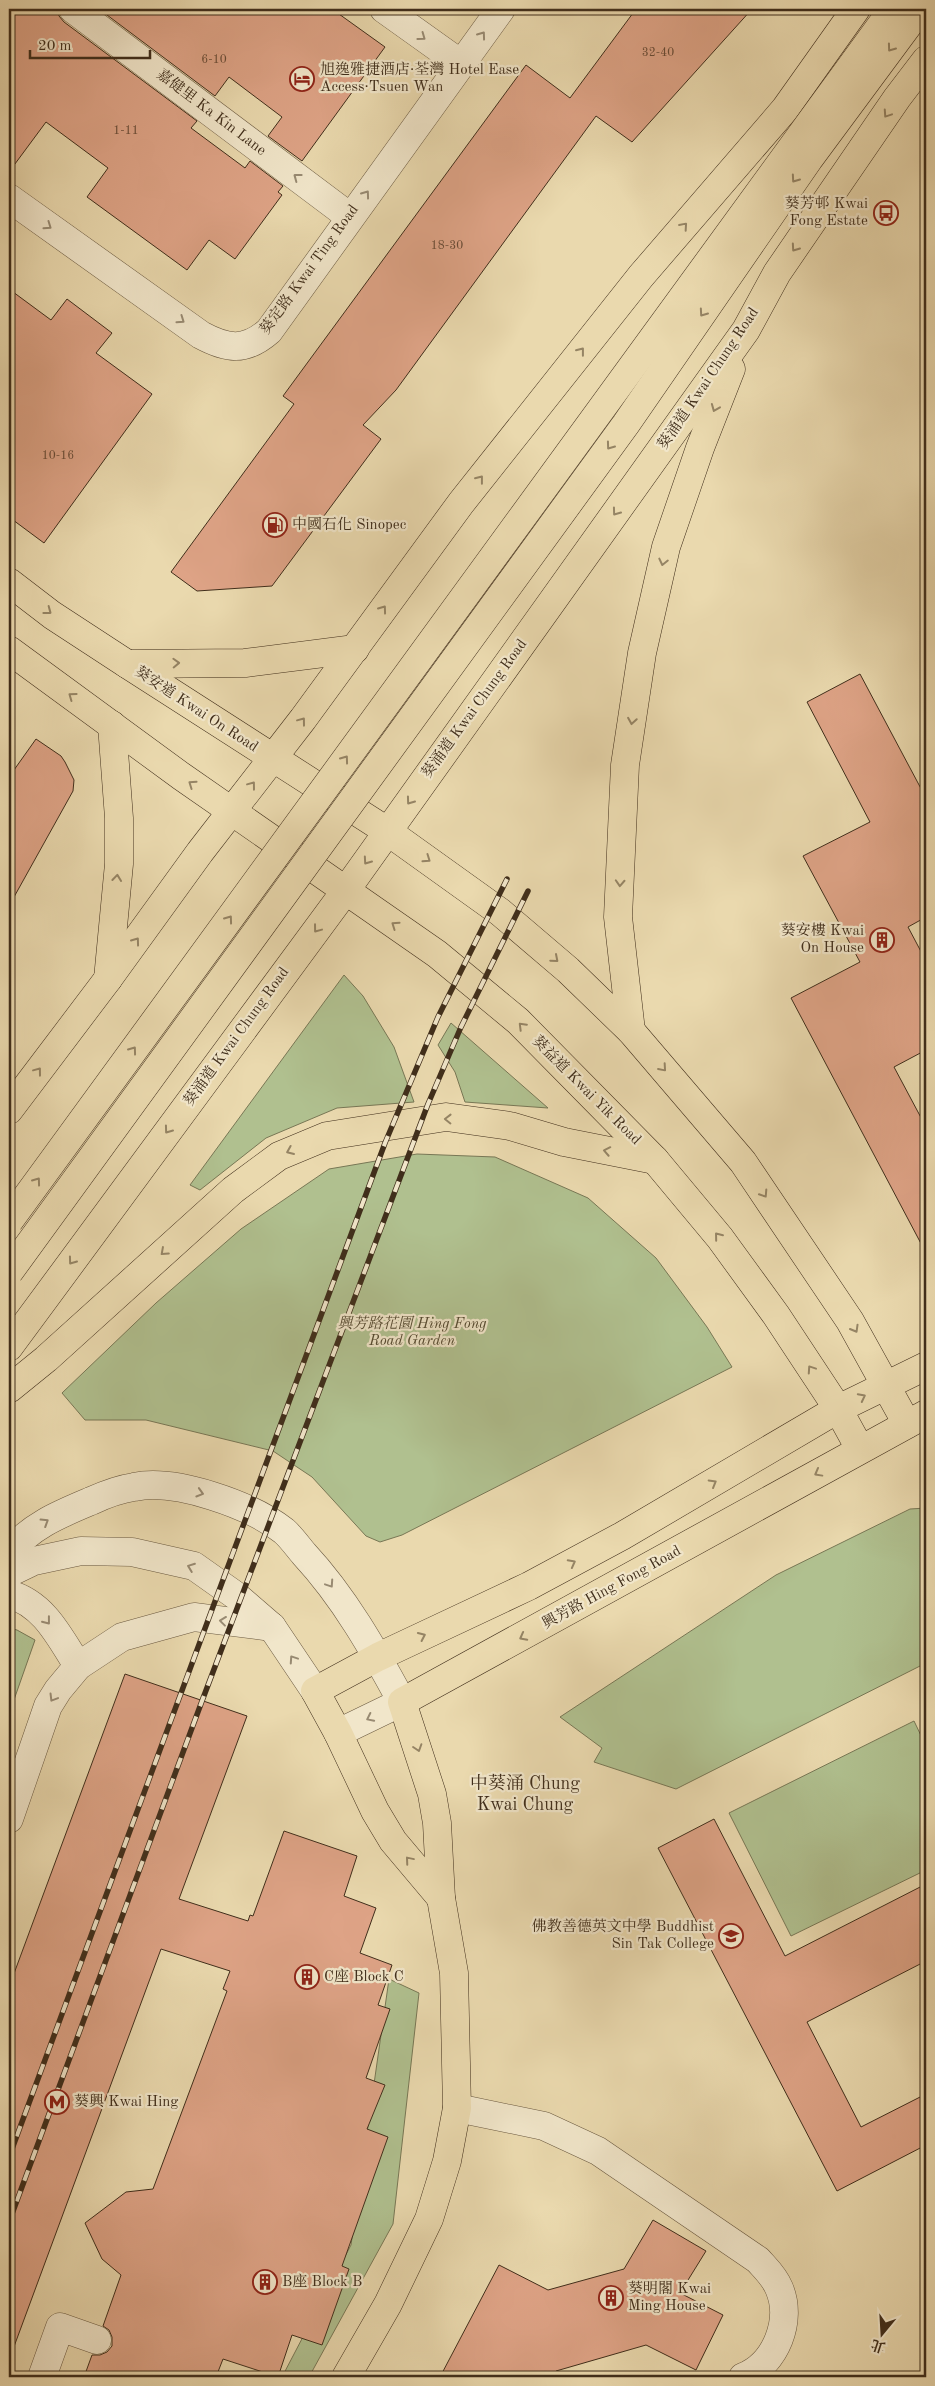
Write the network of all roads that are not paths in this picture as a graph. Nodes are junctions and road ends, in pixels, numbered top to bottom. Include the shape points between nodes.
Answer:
1 (73, 9) edge
2 (384, 9) edge
3 (501, 9) edge
4 (856, 9) edge
5 (893, 9) edge
6 (920, 9) edge
7 (926, 60) edge
8 (461, 64) junction
9 (9, 198) edge
10 (350, 217) junction
11 (746, 330) junction
12 (9, 582) edge
13 (355, 649) junction
14 (9, 650) edge
15 (127, 664) junction
16 (112, 725) junction
17 (272, 759) junction
18 (232, 812) junction
19 (388, 831) junction
20 (346, 890) junction
21 (108, 979) junction
22 (631, 1031) junction
23 (9, 1110) edge
24 (655, 1160) junction
25 (9, 1221) edge
26 (9, 1272) edge
27 (9, 1347) edge
28 (926, 1366) edge
29 (886, 1385) junction
30 (9, 1389) edge
31 (838, 1409) junction
32 (916, 1419) edge
33 (860, 1449) junction
34 (9, 1553) edge
35 (9, 1573) edge
36 (9, 1594) edge
37 (272, 1627) junction
38 (378, 1657) junction
39 (78, 1666) junction
40 (315, 1691) junction
41 (402, 1702) junction
42 (338, 1733) junction
43 (9, 1819) edge
44 (441, 1898) junction
45 (457, 2108) junction
46 (97, 2340) dead end
47 (42, 2377) edge
48 (346, 2377) edge
49 (743, 2377) edge

10 -> 1 street, 嘉健里 Ka Kin Lane
2 -> 8 street
8 -> 3 street, 葵定路 Kwai Ting Road
13 -> 4 main road via 461,502 641,276 784,109
25 -> 5 main road, bridge
6 -> 26 main road, bridge via 809,159 626,424
7 -> 11 main road, 葵涌道 Kwai Chung Road via 777,273
10 -> 8 street, 葵定路 Kwai Ting Road
9 -> 10 street, 葵定路 Kwai Ting Road via 221,346 242,346 258,341 269,331
11 -> 19 main road, 葵涌道 Kwai Chung Road
11 -> 22 main road via 666,547 642,652 625,765 618,916
12 -> 15 main road, 葵安道 Kwai On Road via 52,615
15 -> 13 main road via 245,663
17 -> 13 main road
16 -> 14 main road
15 - 17 main road, 葵安道 Kwai On Road
18 -> 16 main road
21 -> 16 main road via 119,827
18 -> 17 main road
17 - 19 main road, 葵安道 Kwai On Road
18 - 20 main road, 葵益道 Kwai Yik Road
21 -> 18 main road
19 -> 20 main road, 葵涌道 Kwai Chung Road
19 -> 22 main road via 500,912 568,970
24 -> 20 main road, 葵益道 Kwai Yik Road via 518,1021 444,959
20 -> 27 main road, 葵涌道 Kwai Chung Road
23 -> 21 main road
22 -> 29 main road via 743,1162 850,1321
24 -> 30 main road via 564,1142 510,1126 446,1117 327,1136 279,1156 233,1190
31 -> 24 main road, 葵益道 Kwai Yik Road via 720,1238
28 - 29 main road
31 -> 29 main road
29 - 32 main road
31 - 33 main road, 葵益道 Kwai Yik Road
38 -> 31 main road via 563,1568
32 - 33 main road, 興芳路 Hing Fong Road
33 -> 41 main road, 興芳路 Hing Fong Road via 641,1573
34 -> 38 street via 46,1520 135,1486 182,1488 202,1493 245,1509 284,1531 326,1578
37 -> 35 street via 194,1566 132,1552 81,1551 34,1561
36 -> 39 street via 26,1599 43,1615
37 -> 39 street via 194,1617 122,1637
40 -> 37 street
38 - 40 main road
38 - 41 street
39 -> 43 street via 48,1706
40 - 42 main road
41 -> 42 street, 興芳路 Hing Fong Road
41 -> 44 main road via 432,1794
44 -> 42 main road via 393,1841
44 - 45 main road via 454,1973
45 - 48 main road via 447,2161 428,2220 388,2304
45 - 49 street via 544,2126 598,2151 758,2260 771,2273 779,2289 784,2308 782,2330 774,2350 763,2364
46 - 47 street via 60,2327

